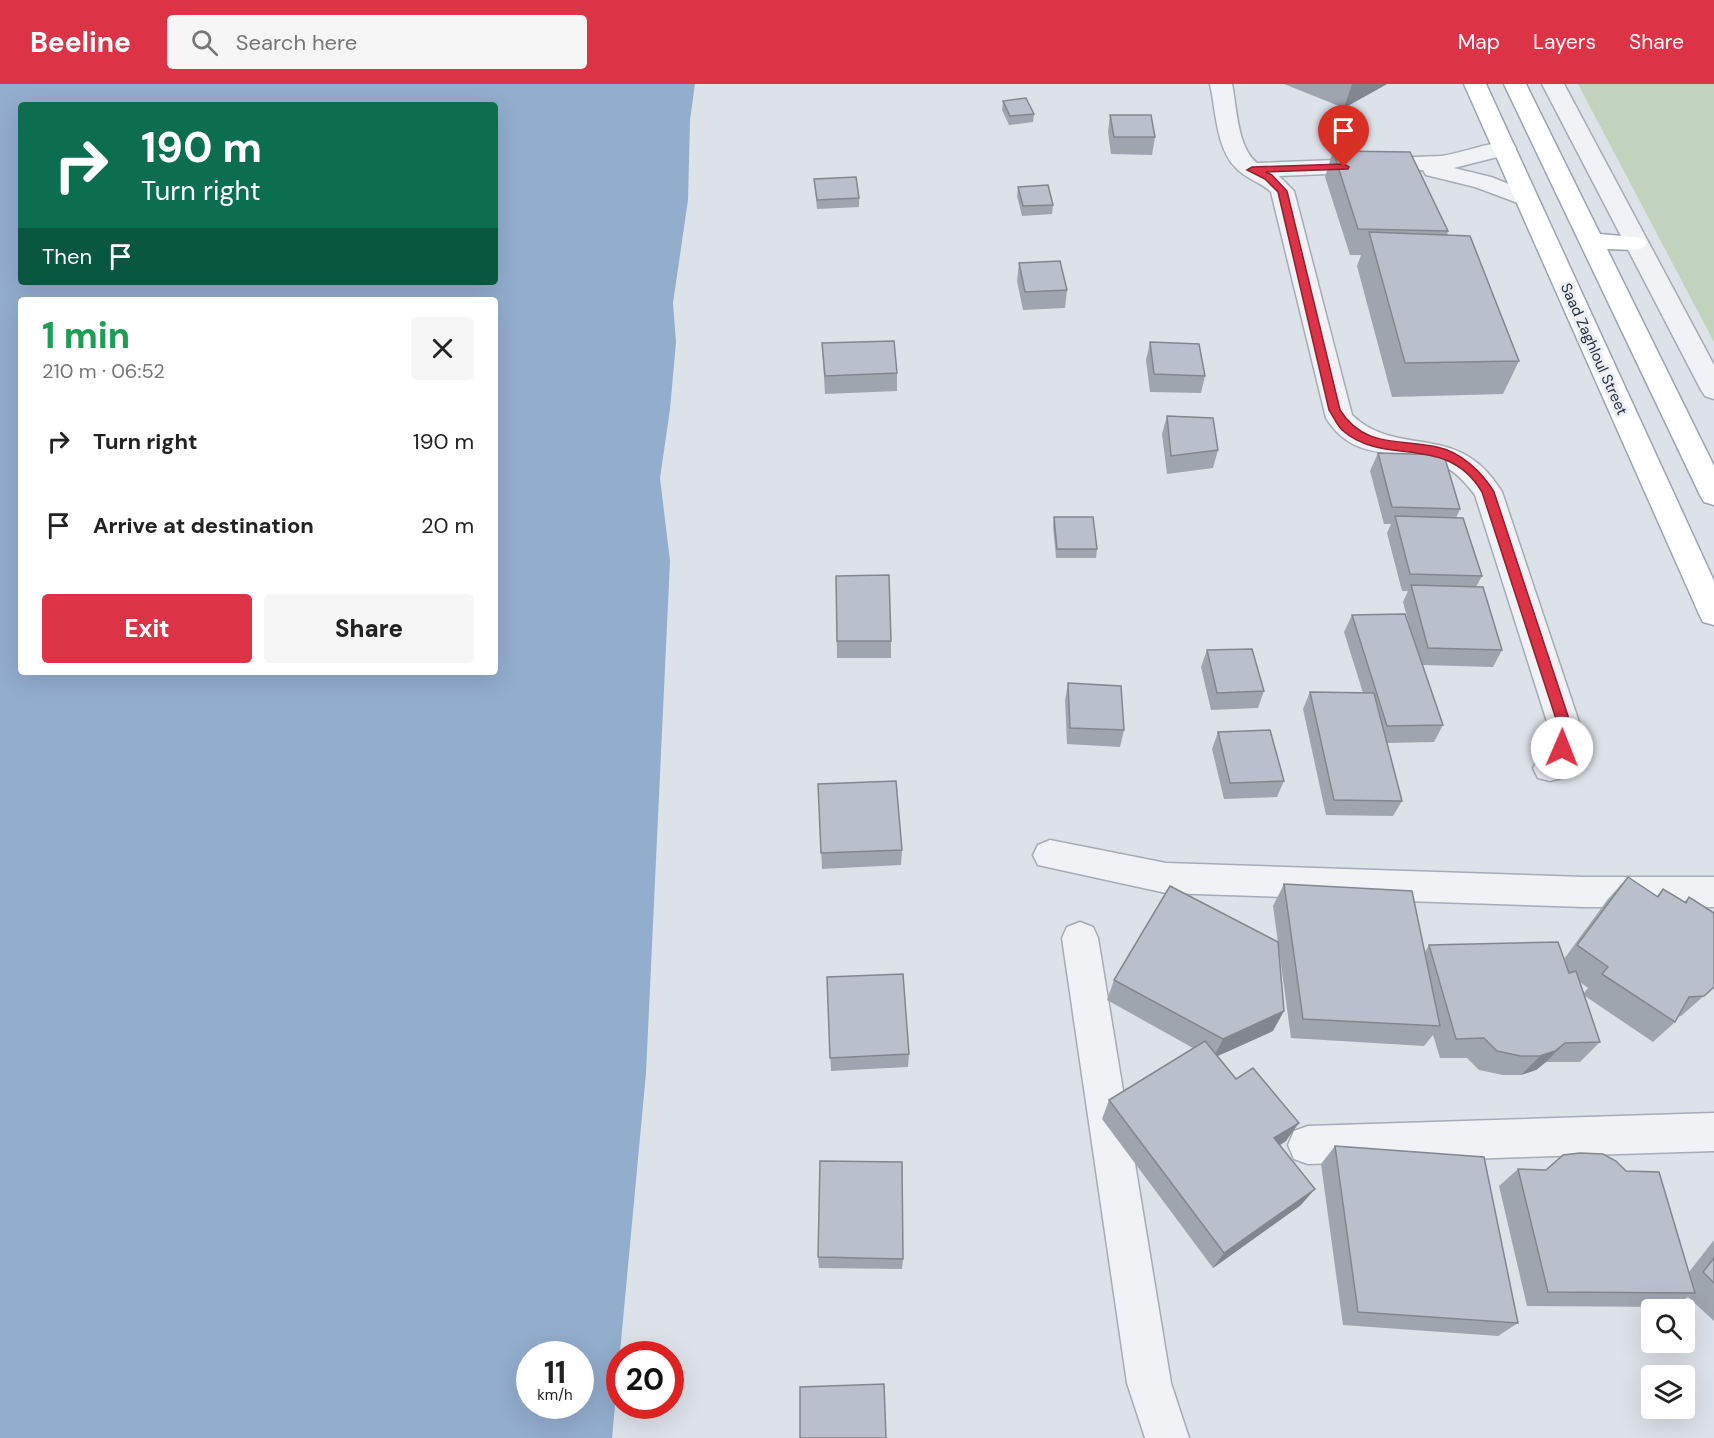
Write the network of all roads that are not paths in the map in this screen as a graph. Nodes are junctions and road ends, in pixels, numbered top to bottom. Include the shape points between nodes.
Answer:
1 (1221, 84) edge
2 (1515, 84) edge
3 (1553, 84) edge
4 (1475, 85) edge
5 (1505, 148) junction
6 (1391, 166) junction
7 (1252, 170) junction
8 (1526, 199) junction
9 (1590, 241) junction
10 (1635, 243) junction
11 (1714, 390) edge
12 (1714, 495) edge
13 (1702, 560) edge
14 (1714, 614) edge
15 (1550, 768) dead end
16 (1050, 855) dead end
17 (1714, 892) edge
18 (1080, 938) dead end
19 (1714, 1132) edge
20 (1308, 1145) dead end
21 (1167, 1438) edge

1 - 7 street via 1236,152
2 - 9 main road
3 - 10 street
4 - 5 main road, Saad Zaghloul Street
5 - 6 street via 1464,160
5 - 8 main road, Saad Zaghloul Street
6 - 7 street
6 - 8 street via 1460,176
7 - 15 street via 1269,177 1282,191 1339,418 1368,441 1436,451 1454,458 1469,468 1488,492 1566,728 1562,748
8 - 13 main road, Saad Zaghloul Street
9 - 10 main road
9 - 12 main road
10 - 11 street
13 - 14 main road, Saad Zaghloul Street
16 - 17 street via 1166,878
18 - 21 street via 1149,1383
19 - 20 street

